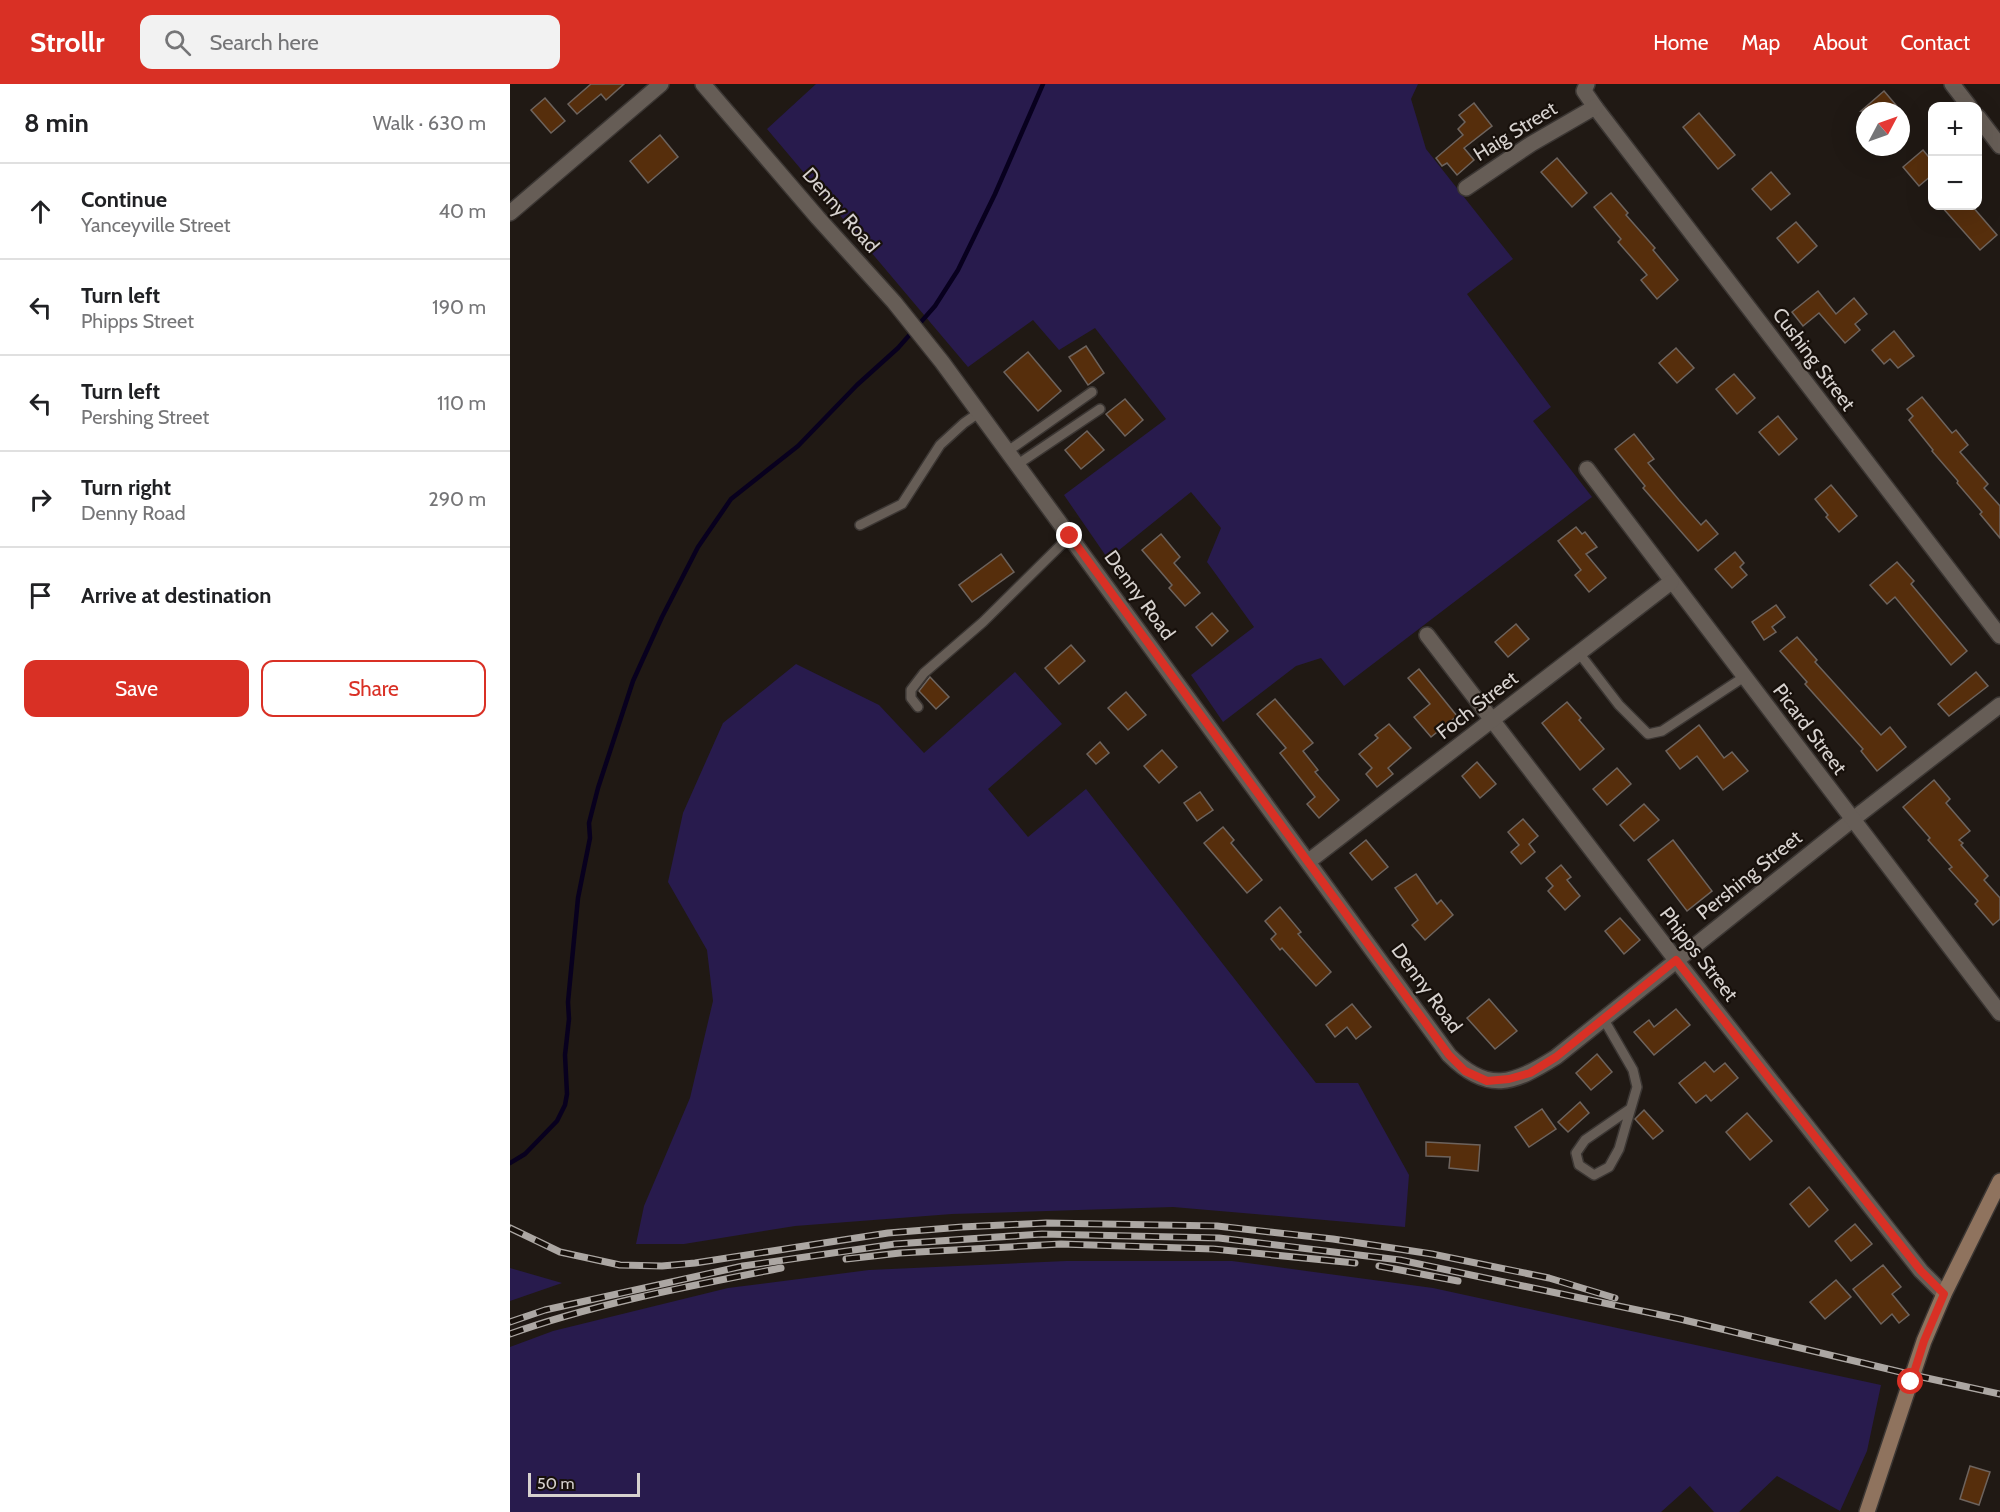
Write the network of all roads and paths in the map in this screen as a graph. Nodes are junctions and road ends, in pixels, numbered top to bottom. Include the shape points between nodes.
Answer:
1 (661, 84) edge
2 (703, 84) edge
3 (1587, 84) edge
4 (1952, 84) edge
5 (1966, 102) edge
6 (1595, 107) junction
7 (1982, 123) edge
8 (2000, 146) edge
9 (1466, 188) dead end
10 (510, 213) edge
11 (1092, 392) dead end
12 (1100, 409) dead end
13 (980, 412) junction
14 (1008, 451) junction
15 (1018, 464) junction
16 (1587, 469) dead end
17 (860, 525) dead end
18 (1070, 536) junction
19 (1671, 582) junction
20 (1427, 635) dead end
21 (2000, 636) edge
22 (1579, 653) junction
23 (1744, 676) junction
24 (2000, 705) edge
25 (918, 707) dead end
26 (1492, 721) junction
27 (1852, 820) junction
28 (1309, 861) junction
29 (1676, 960) junction
30 (2000, 1013) edge
31 (1603, 1018) junction
32 (1487, 1081) joint
33 (1630, 1109) junction
34 (2000, 1181) edge
35 (1944, 1294) junction
36 (1867, 1512) edge

1 - 10 street
2 - 13 street, Denny Road via 894,302
3 - 6 street via 1584,91
4 - 5 street
6 - 9 street, Haig Street
6 - 21 street, Cushing Street
7 - 8 street
11 - 14 lane
12 - 15 lane
13 - 14 street, Denny Road
13 - 17 lane via 940,445 902,504
14 - 15 street, Denny Road
15 - 18 street, Denny Road
16 - 19 street, Picard Street
18 - 25 lane via 983,622 924,673 911,690 911,698
18 - 28 street, Denny Road
19 - 22 street, Foch Street
19 - 23 street, Picard Street
20 - 26 street, Phipps Street
22 - 23 lane via 1619,705 1648,734 1662,731
22 - 26 street, Foch Street
23 - 27 street, Picard Street
24 - 27 street, Pershing Street
26 - 28 street, Foch Street
26 - 29 street, Phipps Street
27 - 29 street, Pershing Street
27 - 30 street, Picard Street
28 - 32 street, Denny Road via 1449,1055 1465,1071
29 - 31 street, Pershing Street
29 - 35 street, Phipps Street via 1921,1271
31 - 32 street, Pershing Street via 1530,1073
31 - 33 lane via 1633,1070 1637,1087
33 - 33 lane via 1610,1167 1594,1175 1579,1165 1576,1153 1585,1140
34 - 35 main road
35 - 36 main road via 1924,1341

